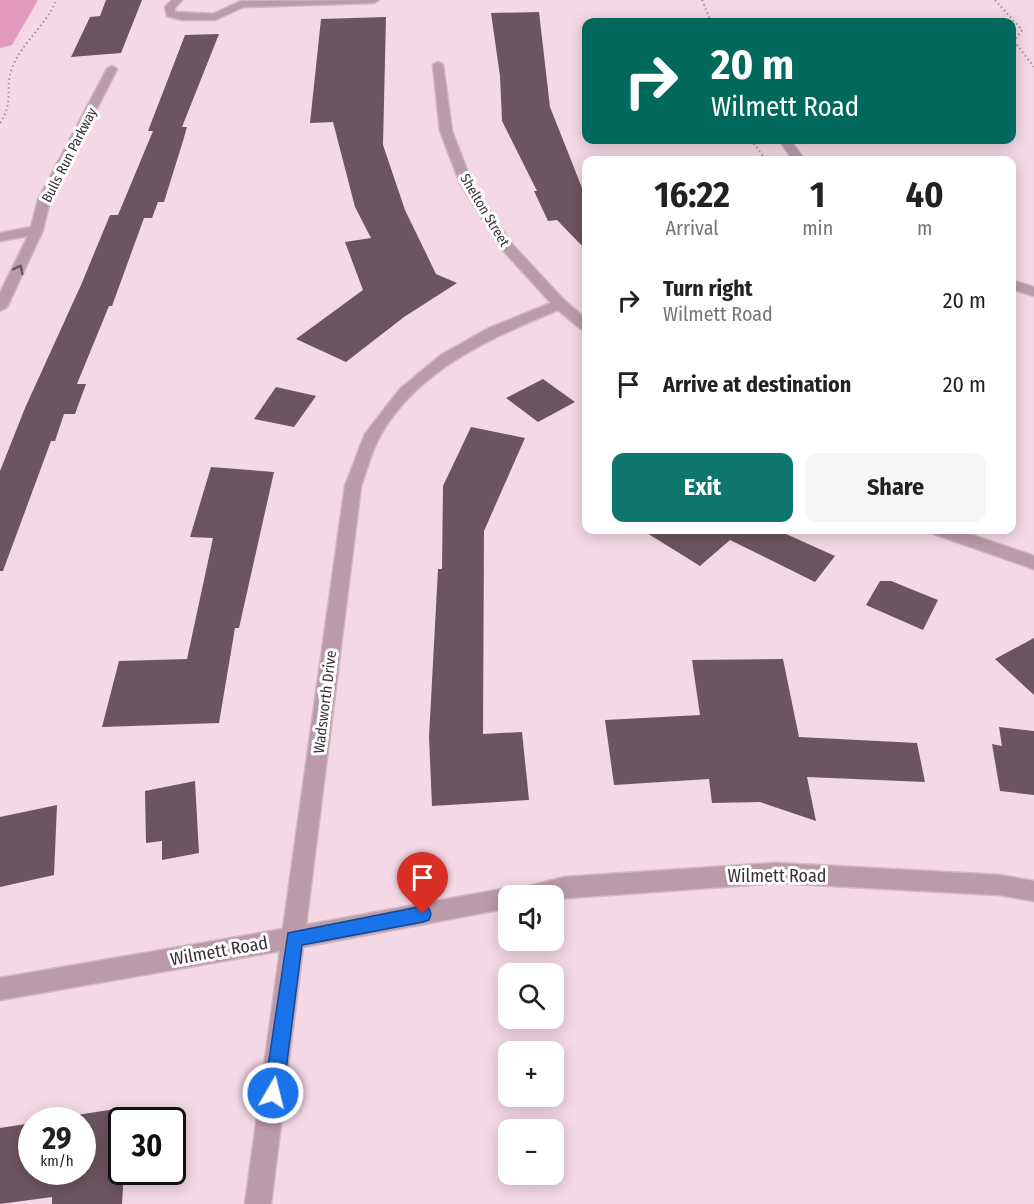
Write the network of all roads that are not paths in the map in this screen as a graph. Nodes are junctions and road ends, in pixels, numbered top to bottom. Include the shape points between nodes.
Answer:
1 (177, 0) edge
2 (374, 0) edge
3 (237, 2) edge
4 (438, 65) dead end
5 (112, 69) dead end
6 (37, 230) junction
7 (0, 237) edge
8 (1016, 286) edge
9 (1034, 292) edge
10 (560, 304) junction
11 (0, 307) edge
12 (582, 323) edge
13 (951, 534) edge
14 (1034, 563) edge
15 (564, 887) edge
16 (1034, 891) edge
17 (498, 900) edge
18 (294, 938) junction
19 (0, 989) edge
20 (258, 1204) edge

1 - 3 street via 170,7 170,14 182,17 215,16
2 - 3 street
4 - 10 street, Shelton Street via 446,131 466,183 505,244
5 - 6 street, Bulls Run Parkway via 44,200
6 - 7 street
11 -> 6 street, Bulls Run Parkway
8 - 9 street
10 - 12 street, Shelton Street
10 - 18 street, Wadsworth Drive via 494,331 446,358 405,392 374,434 353,486
13 - 14 street
15 - 16 street, Wilmett Road via 777,873 999,885
17 - 18 street, Wilmett Road
18 - 19 street, Wilmett Road
18 - 20 street, Wadsworth Drive

